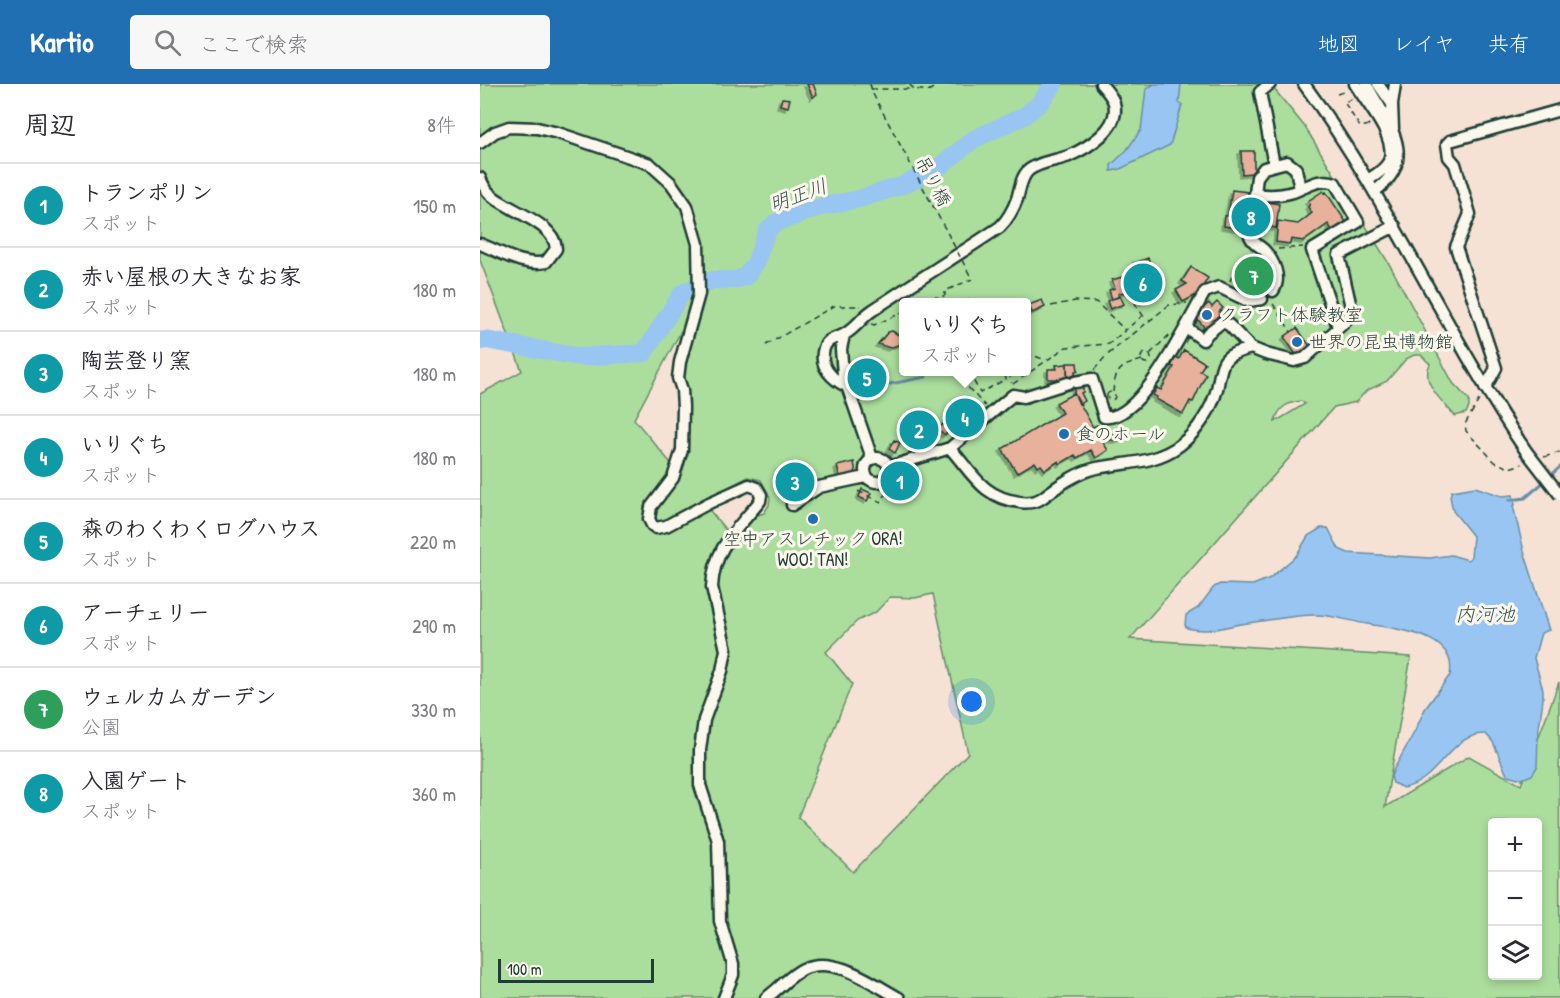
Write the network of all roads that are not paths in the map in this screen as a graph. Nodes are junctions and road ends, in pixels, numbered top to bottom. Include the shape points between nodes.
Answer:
1 (1101, 84) edge
2 (1270, 84) edge
3 (1304, 84) edge
4 (1378, 84) edge
5 (1395, 84) edge
6 (1352, 87) edge
7 (1364, 89) edge
8 (1392, 104) junction
9 (1560, 110) edge
10 (1393, 132) junction
11 (480, 143) edge
12 (1274, 165) junction
13 (480, 178) edge
14 (1368, 180) junction
15 (1300, 189) junction
16 (1374, 192) junction
17 (1255, 194) junction
18 (1395, 226) junction
19 (480, 244) edge
20 (1273, 291) dead end
21 (1262, 299) dead end
22 (1338, 327) junction
23 (1186, 328) junction
24 (844, 334) junction
25 (1251, 348) junction
26 (848, 387) junction
27 (1485, 388) junction
28 (951, 448) junction
29 (872, 458) junction
30 (889, 467) junction
31 (866, 477) junction
32 (1560, 495) edge
33 (792, 505) dead end
34 (724, 998) edge
35 (766, 998) edge
36 (899, 998) edge

1 - 24 street via 1114,104 1114,115 1103,134 1081,150 1027,171 1008,219 1000,227 879,306
2 - 12 street via 1260,92
3 - 14 street
4 - 8 street
5 - 8 street
6 - 7 street
7 - 10 street
7 - 14 street via 1391,146 1385,167
8 - 10 street
9 - 27 street via 1447,144 1470,214 1456,247 1496,368
10 - 16 street via 1398,155 1395,171
11 - 34 street via 501,129 537,128 650,164 671,183 687,206 698,243 699,294 678,378 683,407 682,450 673,478 651,507 649,519 656,528 666,526 749,485 758,488 761,495 723,546 712,579 726,650 704,720 700,785 718,841 720,921 733,964
12 - 15 street via 1287,162 1296,169
12 - 17 street via 1264,168 1257,177
13 - 19 street via 490,194 552,236 556,249 546,262 533,263
14 - 16 street
15 - 17 street via 1271,197
15 - 22 street via 1322,181 1335,183 1358,222 1312,250
16 - 18 street
17 - 20 street via 1250,236 1264,251 1277,278
18 - 22 street via 1339,255 1351,307 1346,321
18 - 27 street
21 - 23 street via 1248,302 1219,287 1205,291
22 - 25 street via 1305,358 1294,361
23 - 25 street via 1203,339 1222,322
23 - 28 street via 1145,391 1120,415 1104,417 1092,379 1024,397 1013,390
24 - 26 street via 841,362
24 - 26 street via 832,337 824,347 823,360 826,371
25 - 28 street via 1231,354 1224,362 1208,414 1180,445 1152,460 1082,472 1039,500 1002,500 987,491
26 - 29 street
27 - 32 street, bridge via 1527,456
28 - 30 street
29 - 30 street via 882,459
29 - 31 street via 866,464
30 - 31 street via 888,476 881,481 873,482
31 - 33 street via 819,488
35 - 36 street via 792,976 819,965 833,966

